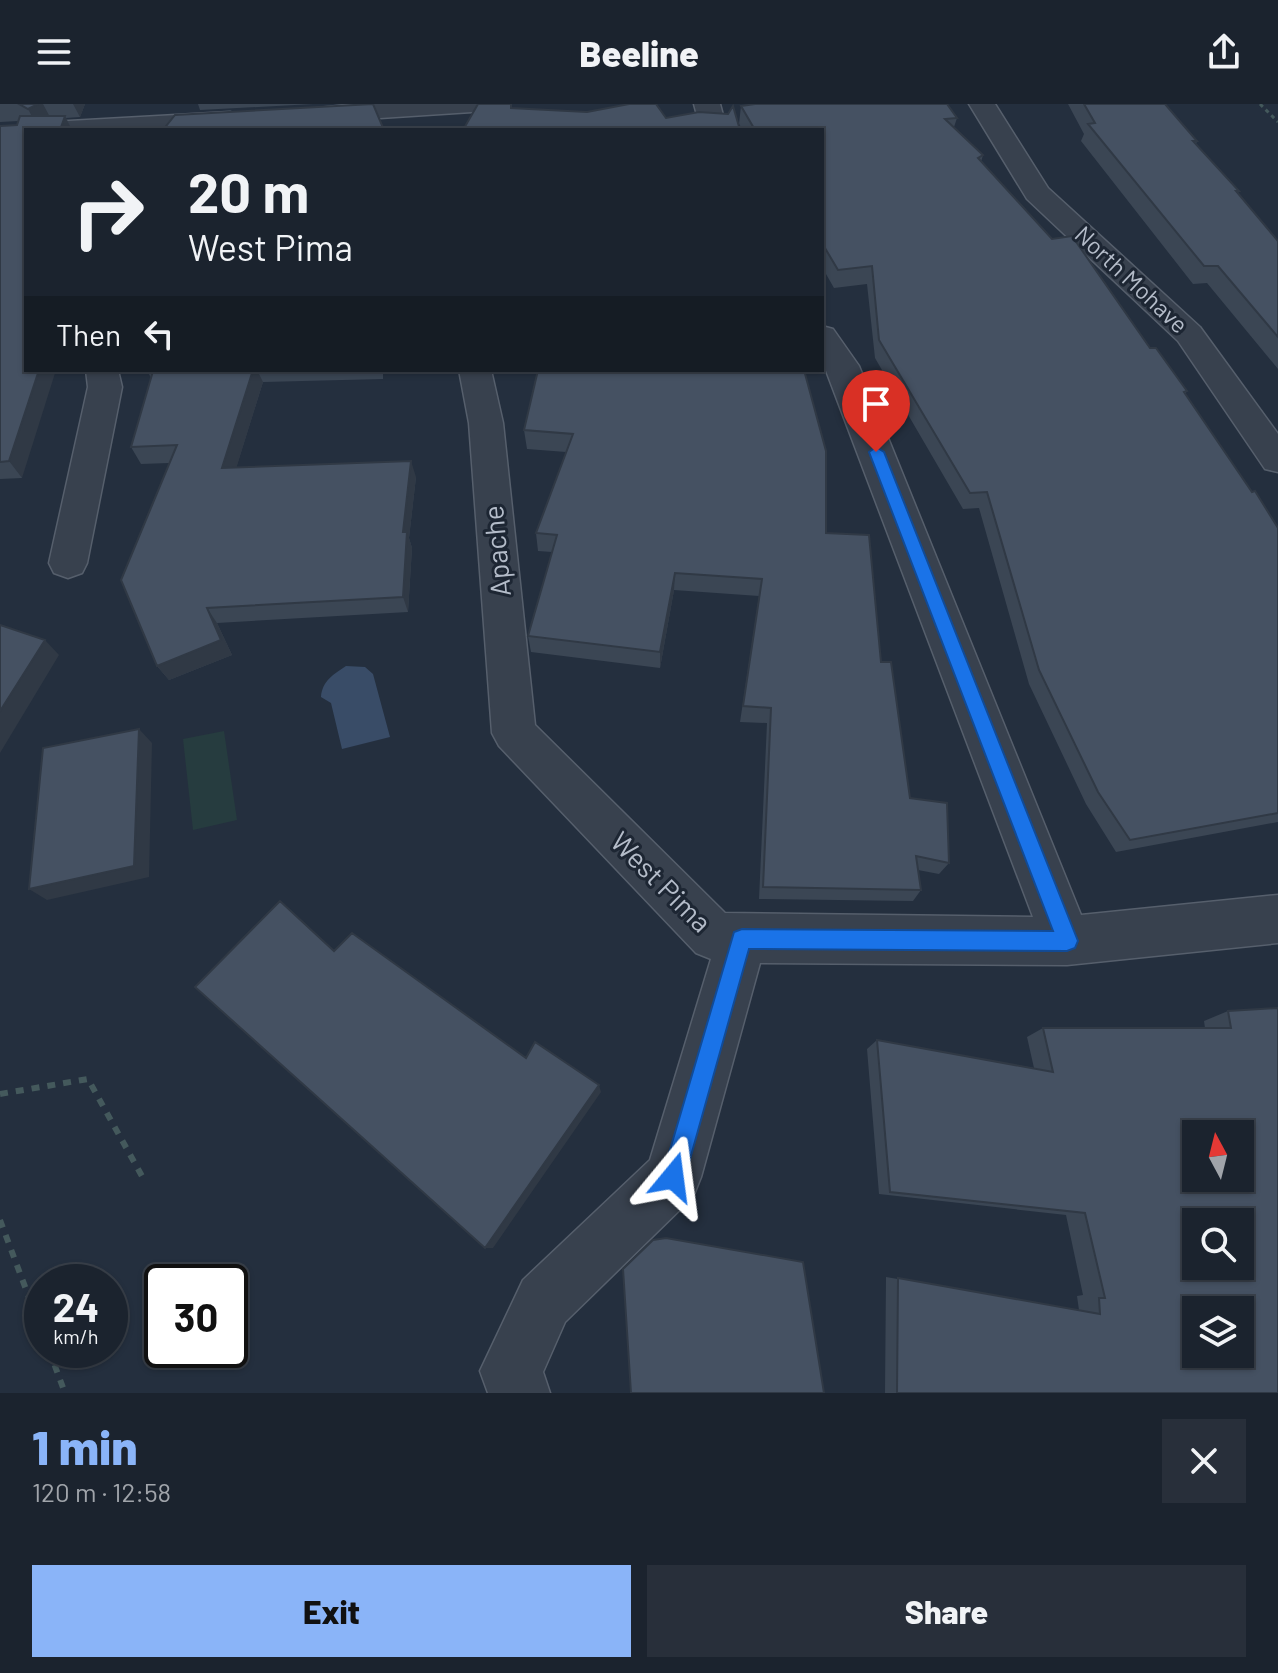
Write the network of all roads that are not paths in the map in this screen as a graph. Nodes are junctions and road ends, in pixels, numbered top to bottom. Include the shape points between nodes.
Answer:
1 (472, 104) edge
2 (707, 104) edge
3 (982, 104) edge
4 (431, 114) edge
5 (295, 116) edge
6 (249, 119) edge
7 (140, 128) edge
8 (713, 128) edge
9 (824, 339) edge
10 (102, 372) edge
11 (475, 372) edge
12 (1278, 460) edge
13 (68, 563) dead end
14 (514, 733) joint
15 (1278, 919) edge
16 (742, 939) junction
17 (1067, 941) junction
18 (519, 1393) edge

1 - 4 street
2 - 8 street
3 - 12 street, North Mohave via 1037,193 1189,334
4 - 5 street
6 - 7 street
9 - 17 street via 843,366
10 - 13 street via 105,387
11 - 14 street, Apache via 486,423
14 - 16 street, West Pima via 713,936
15 - 17 street, West Pima
16 - 17 street, West Pima
16 - 18 street via 673,1177 544,1301 511,1371

